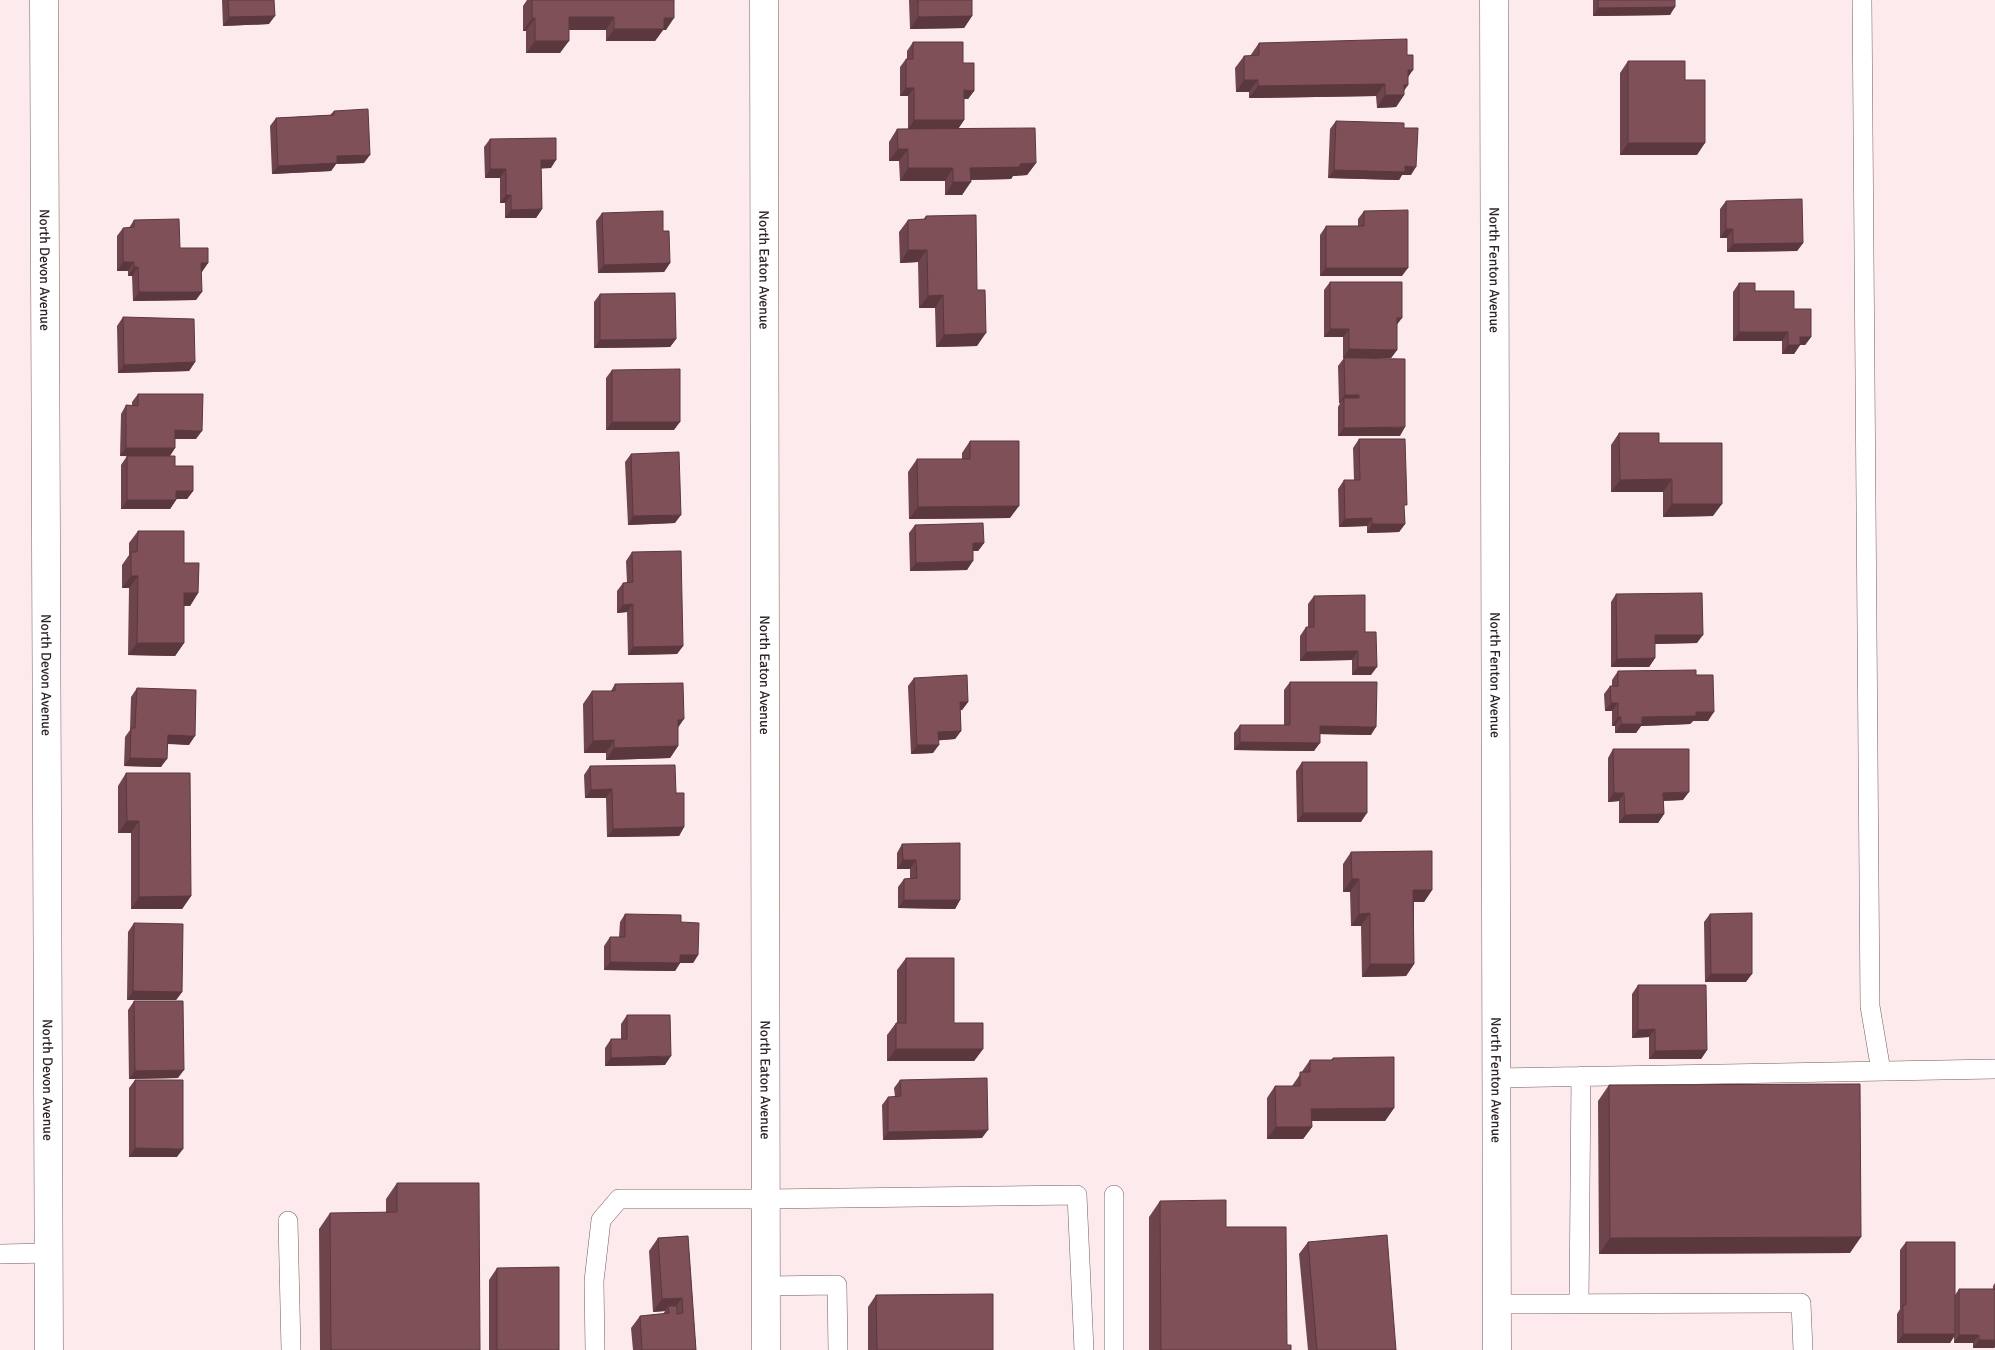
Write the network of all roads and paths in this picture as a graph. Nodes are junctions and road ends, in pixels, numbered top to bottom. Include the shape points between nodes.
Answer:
1 (44, 0) edge
2 (764, 0) edge
3 (1494, 0) edge
4 (1862, 0) edge
5 (1995, 1069) edge
6 (1881, 1071) junction
7 (1581, 1076) junction
8 (1496, 1078) junction
9 (1114, 1195) dead end
10 (766, 1199) junction
11 (288, 1221) dead end
12 (49, 1253) junction
13 (0, 1254) edge
14 (766, 1286) junction
15 (1497, 1304) junction
16 (1579, 1304) junction
17 (49, 1350) edge
18 (291, 1350) edge
19 (595, 1350) edge
20 (766, 1350) edge
21 (838, 1350) edge
22 (1084, 1350) edge
23 (1114, 1350) edge
24 (1497, 1350) edge
25 (1803, 1350) edge

1 - 12 street, North Devon Avenue
2 - 10 street, North Eaton Avenue
3 - 8 street, North Fenton Avenue
4 - 6 lane via 1870,1006
5 - 6 lane
6 - 7 lane
7 - 8 lane
7 - 16 lane
8 - 15 street, North Fenton Avenue
9 - 23 lane
10 - 14 street, North Eaton Avenue
10 - 19 lane via 619,1199 601,1220 594,1281
10 - 22 lane via 1077,1195
11 - 18 lane
12 - 13 lane
12 - 17 street, North Devon Avenue
14 - 20 street, North Eaton Avenue
14 - 21 lane via 837,1285
15 - 16 lane
15 - 24 street, North Fenton Avenue
16 - 25 lane via 1801,1303

